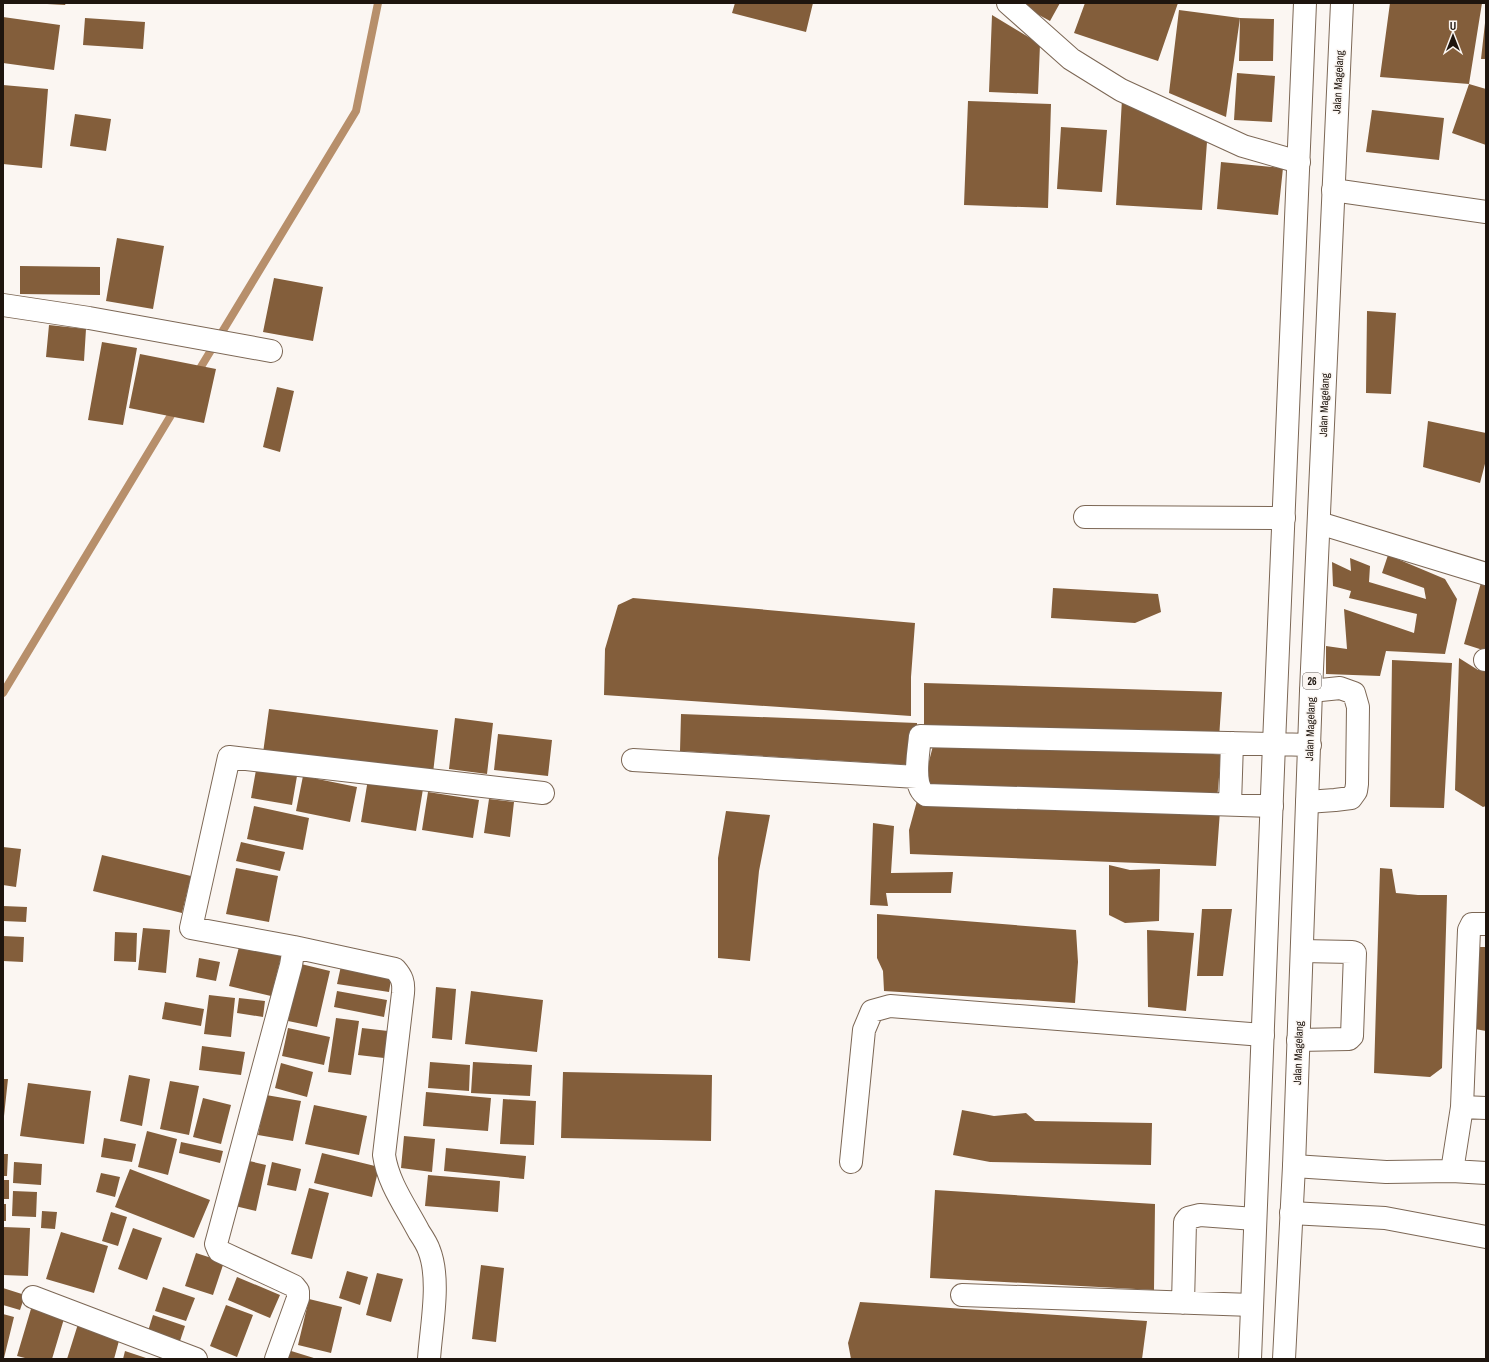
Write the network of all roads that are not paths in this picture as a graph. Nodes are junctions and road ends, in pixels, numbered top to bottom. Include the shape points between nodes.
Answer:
1 (1008, 3) edge
2 (1305, 3) edge
3 (1342, 3) edge
4 (1299, 162) junction
5 (1333, 190) junction
6 (1486, 212) edge
7 (3, 305) edge
8 (271, 351) dead end
9 (1085, 517) dead end
10 (1284, 518) junction
11 (1319, 524) junction
12 (1486, 574) edge
13 (1311, 691) junction
14 (1232, 743) junction
15 (1274, 744) junction
16 (1310, 745) junction
17 (633, 760) dead end
18 (917, 777) junction
19 (543, 793) dead end
20 (1306, 802) junction
21 (1230, 804) junction
22 (1272, 806) junction
23 (1486, 924) edge
24 (294, 947) junction
25 (1302, 951) junction
26 (1263, 1035) junction
27 (1298, 1040) junction
28 (1462, 1107) junction
29 (1486, 1108) edge
30 (851, 1162) dead end
31 (1294, 1166) junction
32 (1452, 1171) junction
33 (1486, 1173) edge
34 (1291, 1213) junction
35 (1256, 1219) junction
36 (1486, 1236) edge
37 (962, 1295) dead end
38 (33, 1297) dead end
39 (1183, 1303) junction
40 (1252, 1305) junction
41 (196, 1359) edge
42 (276, 1359) edge
43 (429, 1359) edge
44 (1250, 1359) edge
45 (1284, 1359) edge

1 - 4 main road via 1071,59 1121,90 1243,146
2 - 4 main road
3 - 5 main road, Jalan Magelang / 26
4 - 10 main road
5 - 6 main road
5 - 11 main road, Jalan Magelang / 26
7 - 8 main road
9 - 10 main road
10 - 15 main road
11 - 12 main road
11 - 13 main road, Jalan Magelang / 26
13 - 16 main road, Jalan Magelang / 26
13 - 20 main road via 1340,688 1354,693 1358,706 1357,778 1356,791 1351,798
14 - 15 main road
14 - 18 main road via 920,736
14 - 21 main road
15 - 16 main road
15 - 22 main road
16 - 20 main road, Jalan Magelang / 26
17 - 18 main road
18 - 21 main road via 920,790 926,795
19 - 24 main road via 229,757 191,928
20 - 25 main road, Jalan Magelang / 26
21 - 22 main road
22 - 26 main road
23 - 28 main road via 1472,924 1469,930
24 - 42 main road via 216,1244 220,1251 294,1286 298,1291 298,1298
24 - 43 main road via 394,969 404,982 384,1155 391,1181 429,1250 433,1266 435,1285
25 - 27 main road, Jalan Magelang / 26
25 - 27 main road via 1352,952 1356,956 1351,1038
26 - 30 main road via 890,1006 872,1011 864,1030
26 - 35 main road
27 - 31 main road, Jalan Magelang / 26
28 - 29 main road
28 - 32 main road
31 - 32 main road via 1386,1172
31 - 34 main road, Jalan Magelang / 26
32 - 33 main road
34 - 36 main road via 1385,1218
34 - 45 main road, Jalan Magelang / 26
35 - 39 main road via 1200,1215 1188,1218 1185,1222
35 - 40 main road
37 - 39 main road
38 - 41 main road
39 - 40 main road
40 - 44 main road

